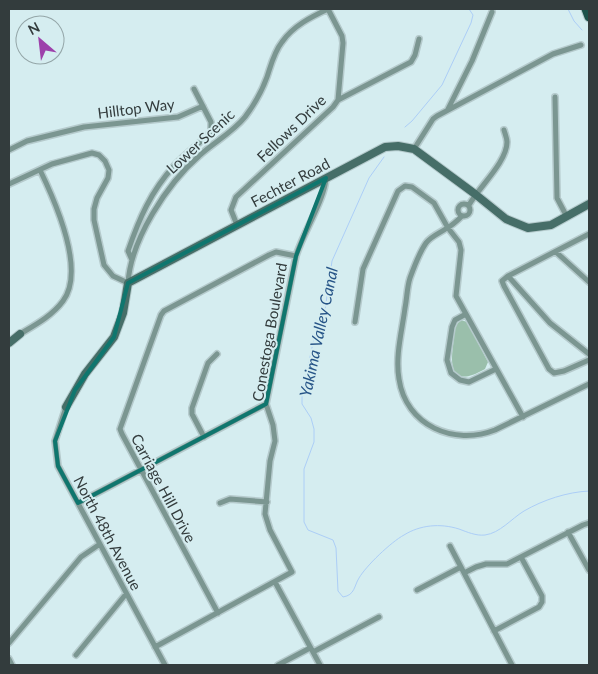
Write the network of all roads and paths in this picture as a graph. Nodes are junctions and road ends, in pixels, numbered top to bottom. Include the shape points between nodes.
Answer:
1 (328, 9) edge
2 (586, 9) edge
3 (492, 12) dead end
4 (589, 17) edge
5 (419, 39) dead end
6 (581, 45) dead end
7 (194, 88) dead end
8 (555, 97) dead end
9 (338, 100) junction
10 (203, 106) junction
11 (448, 110) junction
12 (504, 130) dead end
13 (414, 149) junction
14 (9, 150) edge
15 (40, 170) junction
16 (326, 178) junction
17 (9, 184) edge
18 (475, 194) junction
19 (589, 204) edge
20 (468, 205) junction
21 (462, 216) junction
22 (567, 217) junction
23 (237, 225) junction
24 (448, 228) junction
25 (589, 234) edge
26 (556, 252) junction
27 (296, 256) junction
28 (132, 260) junction
29 (508, 276) junction
30 (128, 282) junction
31 (589, 282) edge
32 (466, 314) junction
33 (355, 322) dead end
34 (20, 334) joint
35 (9, 343) edge
36 (217, 354) dead end
37 (589, 354) edge
38 (589, 360) edge
39 (496, 369) junction
40 (589, 384) edge
41 (266, 404) junction
42 (66, 407) joint
43 (522, 417) junction
44 (204, 437) junction
45 (140, 470) junction
46 (267, 502) junction
47 (78, 503) junction
48 (220, 503) dead end
49 (589, 523) edge
50 (568, 532) junction
51 (100, 544) junction
52 (450, 546) dead end
53 (521, 557) junction
54 (461, 567) junction
55 (589, 570) edge
56 (464, 573) junction
57 (274, 582) junction
58 (417, 590) dead end
59 (126, 594) junction
60 (218, 613) junction
61 (379, 617) dead end
62 (494, 630) junction
63 (9, 643) edge
64 (155, 647) junction
65 (312, 650) junction
66 (76, 655) dead end
67 (9, 659) edge
68 (12, 665) edge
69 (165, 665) edge
70 (278, 665) edge
71 (320, 665) edge
72 (512, 665) edge

1 - 9 street, Fellows Drive via 343,43
1 - 28 street, Lower Scenic via 301,24 281,43 253,106 238,125 198,156 172,184 146,225
2 - 4 main road
3 - 11 street
5 - 9 street via 410,62
6 - 11 street via 553,54
7 - 10 street
8 - 22 street via 557,198
9 - 23 street, Fellows Drive via 236,197 231,210
10 - 14 street, Hilltop Way via 178,117 84,126 28,141
10 - 28 street via 212,122 211,132 159,184 134,233 128,250
11 - 13 street via 433,119
12 - 18 street via 507,142 503,156
13 - 16 street, Fechter Road via 385,147
13 - 18 street
15 - 17 street
15 - 30 street via 92,153 105,161 109,174 97,198 94,220 104,265 113,276
15 - 34 street via 66,241 70,288 63,302
16 - 23 street, Fechter Road
16 - 27 street, Conestoga Boulevard via 324,191
18 - 20 street
18 - 22 street via 506,219 528,228 551,225
19 - 22 street
20 - 21 street via 470,214
20 - 21 street via 459,207
21 - 24 street
23 - 30 street, Fechter Road
24 - 32 street via 461,246 456,296
24 - 33 street via 434,203 412,187 405,186 398,191 363,269
24 - 43 street via 425,244 410,279 398,361 402,391 415,413 447,434 482,435
25 - 26 street
26 - 29 street
26 - 31 street
27 - 41 street, Conestoga Boulevard
27 - 45 street, Carriage Hill Drive via 276,252 269,255 161,315 120,429
28 - 30 street, Lower Scenic
29 - 37 street via 550,323
29 - 38 street via 502,281 504,286 549,370 554,373 564,371
30 - 42 street via 123,313 114,337 85,374
32 - 39 street
32 - 39 street via 455,320 452,326 447,360 451,373 469,382
34 - 35 street
36 - 44 street via 208,363 192,408
39 - 43 street
40 - 43 street
41 - 44 street
41 - 46 street, Conestoga Boulevard via 275,434
42 - 47 street, North 48th Avenue via 54,448 58,466
44 - 45 street
45 - 47 street
45 - 60 street, Carriage Hill Drive
46 - 48 street via 230,499
46 - 57 street, Conestoga Boulevard via 265,514 268,524 292,572
47 - 51 street, North 48th Avenue
49 - 50 street
50 - 53 street
50 - 55 street
51 - 59 street, North 48th Avenue
51 - 63 street via 81,557
52 - 54 street
53 - 56 street via 507,564 486,564
53 - 62 street via 542,596 542,602 539,607
54 - 56 street
54 - 58 street
56 - 62 street
57 - 60 street, Conestoga Boulevard
57 - 65 street
59 - 64 street, North 48th Avenue
59 - 66 street
60 - 64 street, Conestoga Boulevard
61 - 65 street
62 - 72 street
64 - 69 street, North 48th Avenue
65 - 70 street
65 - 71 street
67 - 68 street

